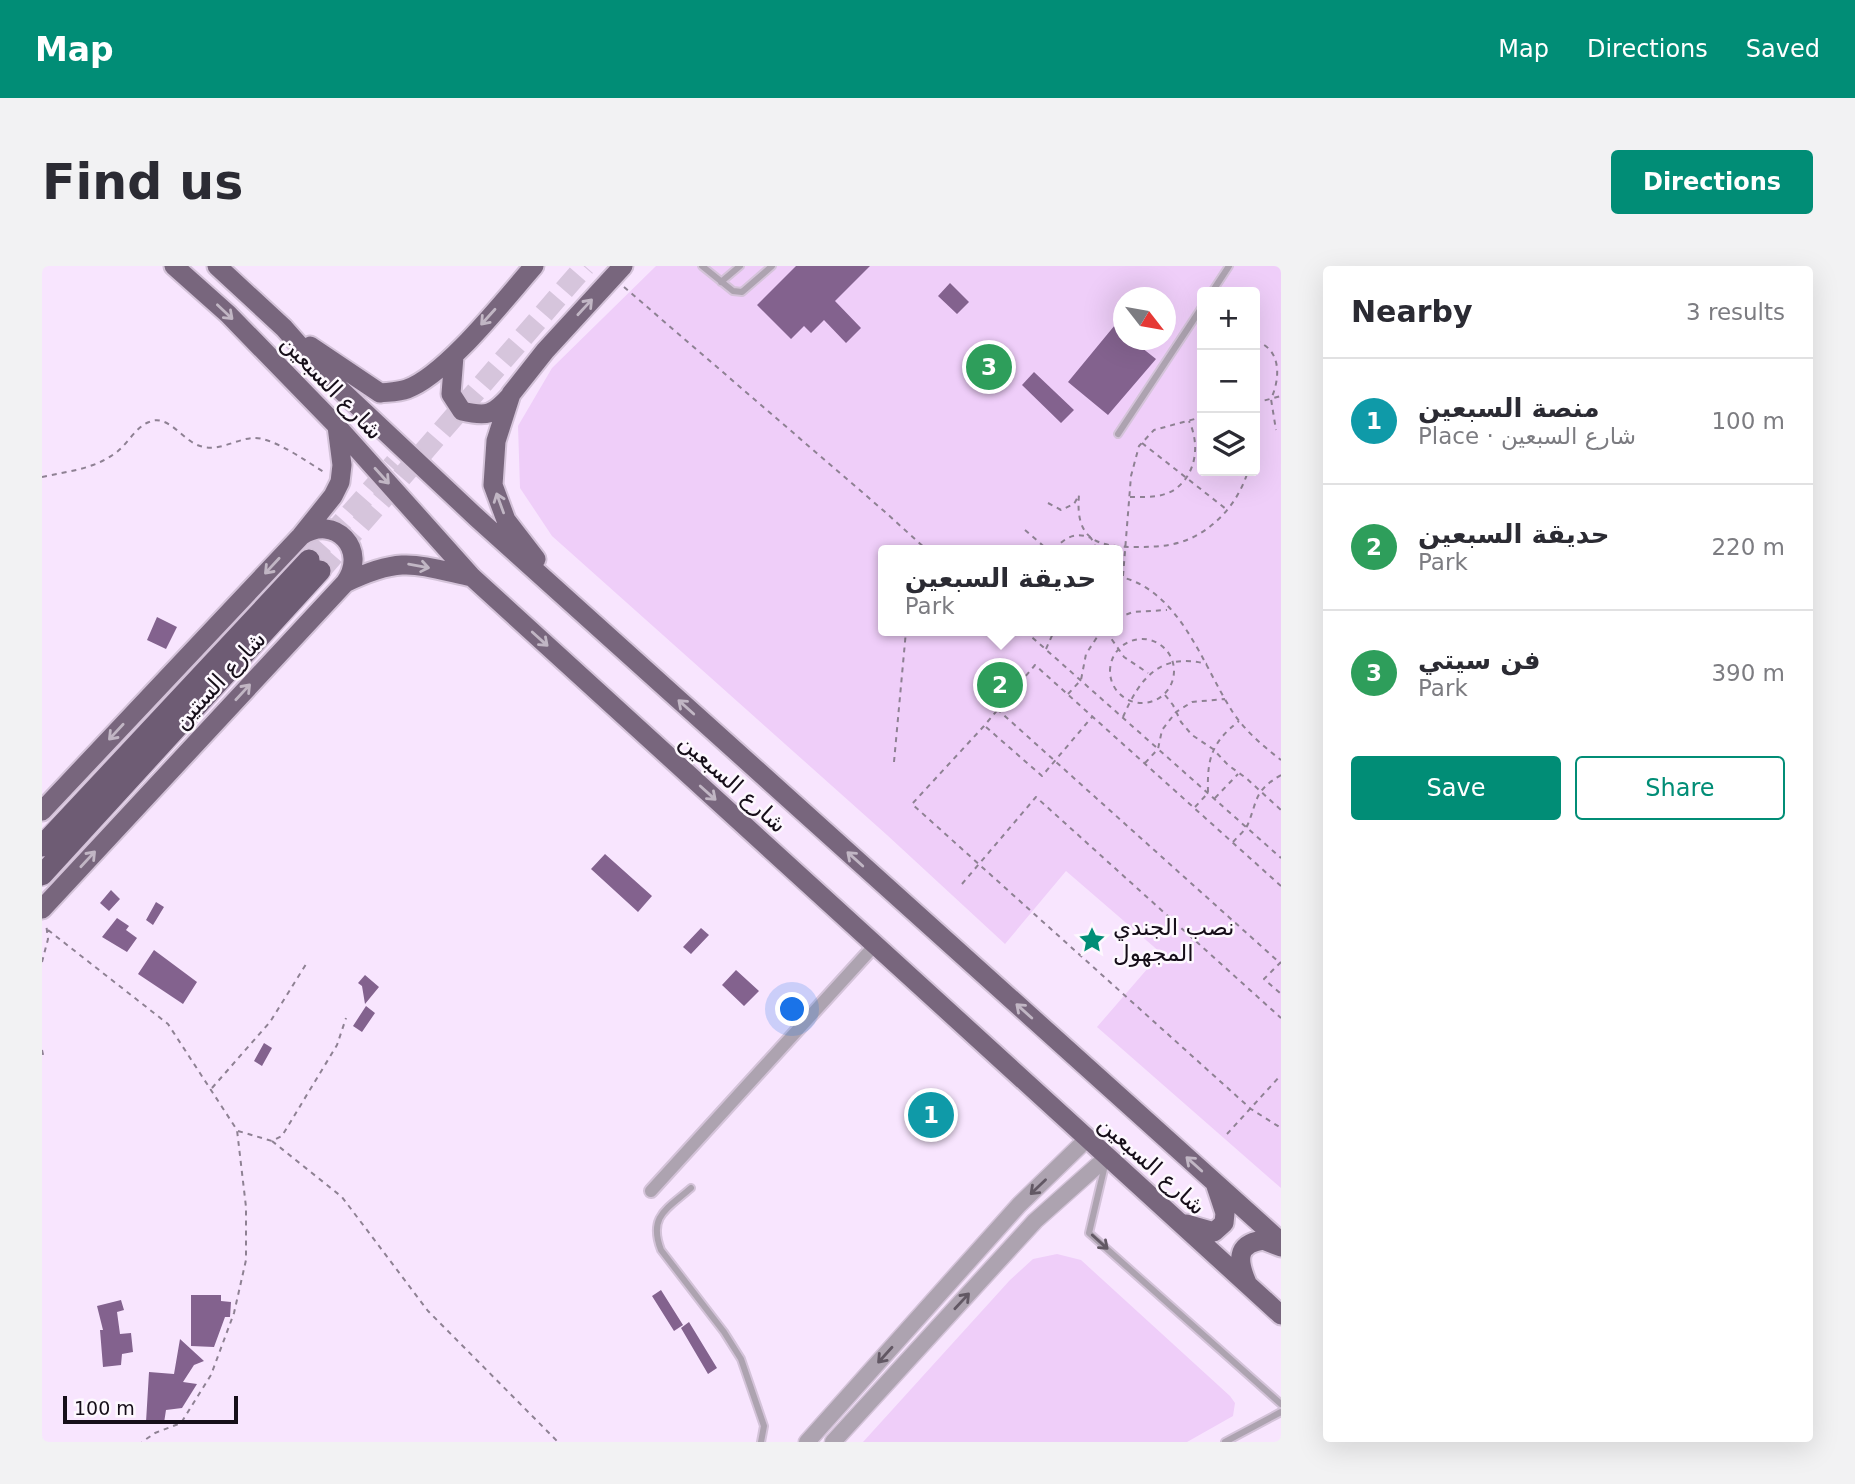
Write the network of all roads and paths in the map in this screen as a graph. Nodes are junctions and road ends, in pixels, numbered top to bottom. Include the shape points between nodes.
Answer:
1 (174, 266) edge
2 (217, 266) edge
3 (534, 266) edge
4 (704, 266) edge
5 (740, 266) edge
6 (772, 266) edge
7 (1229, 266) edge
8 (618, 271) edge
9 (721, 282) junction
10 (1215, 287) edge
11 (1197, 315) edge
12 (284, 328) junction
13 (1260, 343) edge
14 (454, 356) junction
15 (511, 394) junction
16 (1281, 396) edge
17 (1270, 399) junction
18 (1260, 402) edge
19 (1197, 418) edge
20 (1189, 420) junction
21 (336, 425) junction
22 (1276, 430) dead end
23 (1118, 434) dead end
24 (1142, 443) junction
25 (1246, 476) edge
26 (42, 477) edge
27 (1185, 477) junction
28 (340, 481) junction
29 (1130, 497) dead end
30 (1048, 503) dead end
31 (1227, 510) junction
32 (1025, 530) dead end
33 (301, 536) junction
34 (1091, 538) junction
35 (917, 541) junction
36 (916, 545) edge
37 (921, 545) edge
38 (1042, 545) edge
39 (1059, 545) edge
40 (1094, 545) edge
41 (1105, 545) edge
42 (1123, 548) edge
43 (1126, 548) junction
44 (472, 577) junction
45 (1123, 577) joint
46 (345, 583) junction
47 (566, 599) junction
48 (1170, 610) junction
49 (1123, 616) edge
50 (906, 636) edge
51 (1031, 636) edge
52 (1052, 636) edge
53 (1098, 636) edge
54 (1109, 636) edge
55 (1045, 649) junction
56 (1118, 649) junction
57 (1172, 663) junction
58 (1208, 665) junction
59 (1149, 673) junction
60 (1081, 680) junction
61 (1068, 694) junction
62 (1165, 695) junction
63 (1226, 699) junction
64 (1130, 701) junction
65 (996, 709) junction
66 (1176, 712) junction
67 (1093, 717) junction
68 (1123, 717) junction
69 (1240, 720) junction
70 (984, 726) junction
71 (1213, 748) junction
72 (1158, 749) junction
73 (1054, 761) junction
74 (1281, 761) edge
75 (894, 762) dead end
76 (1144, 763) junction
77 (1238, 773) junction
78 (1281, 775) edge
79 (1260, 792) junction
80 (1208, 793) junction
81 (1215, 799) junction
82 (1194, 808) junction
83 (1281, 810) edge
84 (42, 811) edge
85 (1247, 827) junction
86 (1233, 842) junction
87 (42, 846) edge
88 (1281, 858) edge
89 (979, 864) junction
90 (42, 875) edge
91 (962, 884) dead end
92 (1281, 886) edge
93 (43, 912) edge
94 (48, 930) junction
95 (875, 945) junction
96 (43, 956) edge
97 (308, 961) dead end
98 (42, 962) edge
99 (1280, 962) edge
100 (1281, 994) edge
101 (346, 1018) dead end
102 (1281, 1018) edge
103 (42, 1050) edge
104 (44, 1059) dead end
105 (1281, 1075) edge
106 (211, 1089) junction
107 (1251, 1109) junction
108 (1281, 1128) edge
109 (237, 1130) junction
110 (1227, 1134) dead end
111 (1087, 1139) junction
112 (272, 1141) junction
113 (1107, 1157) junction
114 (1216, 1183) junction
115 (691, 1188) dead end
116 (651, 1191) dead end
117 (1178, 1221) junction
118 (1281, 1244) edge
119 (1247, 1284) junction
120 (1281, 1315) edge
121 (1281, 1404) edge
122 (1281, 1412) edge
123 (142, 1442) edge
124 (558, 1442) edge
125 (761, 1442) edge
126 (807, 1442) edge
127 (833, 1442) edge
128 (1225, 1442) edge

1 -> 21 main road, شارع السبعين via 228,314
2 - 12 main road, شارع السبعين
3 -> 14 main road
4 - 9 lane
5 - 9 lane
6 - 9 lane via 742,292
7 - 10 lane
15 -> 8 main road
8 - 35 path
11 - 23 lane
12 - 14 main road via 380,393 424,380
12 - 47 main road, شارع السبعين via 328,377
13 - 17 path via 1279,362 1281,378
14 - 15 main road via 451,394 462,411 482,416 498,410
47 -> 15 main road via 506,520 493,485 496,441
16 - 17 path
17 - 18 path
17 - 22 path
19 - 20 path
20 - 24 path via 1154,430
20 - 27 path via 1197,450
21 - 28 main road
21 -> 44 main road, شارع السبعين
24 - 27 path
24 - 43 path via 1131,476
25 - 31 path
26 - 28 path via 95,465 155,420 166,422 206,448 266,439
27 - 29 path via 1164,494
27 - 31 path
28 - 33 main road, شارع الستين
30 - 34 path via 1061,510 1074,504 1079,495 1079,514
31 - 43 path via 1211,527 1186,541 1159,548
32 - 38 path
33 - 46 main road via 323,528 345,538 354,561
33 -> 84 main road, شارع الستين
34 - 39 path via 1077,534
34 - 40 path
34 - 41 path
35 - 36 path
35 - 37 path
42 - 43 path
43 - 45 path
46 -> 44 main road, شارع الستين via 374,569 403,564
44 -> 95 main road, شارع السبعين
45 - 48 path via 1153,593
93 -> 46 main road, شارع الستين
114 -> 47 main road, شارع السبعين
48 - 49 path
48 - 58 path
50 - 75 path
51 - 55 path
52 - 55 path
53 - 60 path via 1086,654
54 - 56 path
55 - 60 path
56 - 57 path via 1129,641 1144,639 1159,644
56 - 59 path
56 - 64 path via 1109,673 1114,688
57 - 58 path
57 - 59 path
57 - 62 path via 1171,684
58 - 63 path
59 - 64 path
60 - 61 path
60 - 68 path
61 - 65 path via 1035,665
61 - 67 path
62 - 64 path via 1145,704
62 - 66 path
63 - 66 path via 1192,702
63 - 69 path
64 - 68 path
65 - 70 path
65 - 73 path
66 - 71 path via 1192,735
66 - 72 path via 1161,730
67 - 73 path
67 - 76 path
68 - 72 path
69 - 71 path
69 - 74 path
70 - 73 path via 1042,776
70 - 89 path via 912,804
71 - 77 path
71 - 80 path
72 - 76 path
72 - 80 path
73 - 99 path
76 - 82 path
77 - 79 path
77 - 81 path
78 - 79 path
79 - 83 path
79 - 85 path
80 - 81 path
80 - 82 path
81 - 85 path
82 - 86 path
85 - 86 path
85 - 88 path
86 - 92 path
87 - 90 highway, شارع الستين via 315,566
89 - 91 path
89 - 102 path via 1036,797
89 - 107 path
93 - 94 path
94 - 96 path
94 - 106 path via 168,1024
95 - 111 main road, شارع السبعين
95 - 116 street
96 - 98 path
97 - 106 path via 270,1022
99 - 100 path via 1265,979
101 - 112 path via 337,1045 289,1127
103 - 104 path
105 - 107 path
106 - 109 path
107 - 108 path
107 - 110 path
109 - 112 path
109 - 123 path via 246,1207 246,1260 234,1313 211,1375 181,1423
111 - 113 main road, شارع السبعين
111 -> 126 street via 1019,1205
112 - 124 path via 342,1197 428,1311
113 - 117 main road, شارع السبعين
113 -> 121 lane via 1089,1233
127 -> 113 street via 1035,1221
114 - 117 main road via 1225,1213 1220,1228 1205,1231
114 - 118 main road, شارع السبعين
115 - 125 lane via 658,1218 655,1235 661,1250 741,1359 764,1426
117 - 119 main road, شارع السبعين
118 - 119 main road via 1263,1240 1247,1246 1239,1265
119 - 120 main road, شارع السبعين
122 - 128 lane

